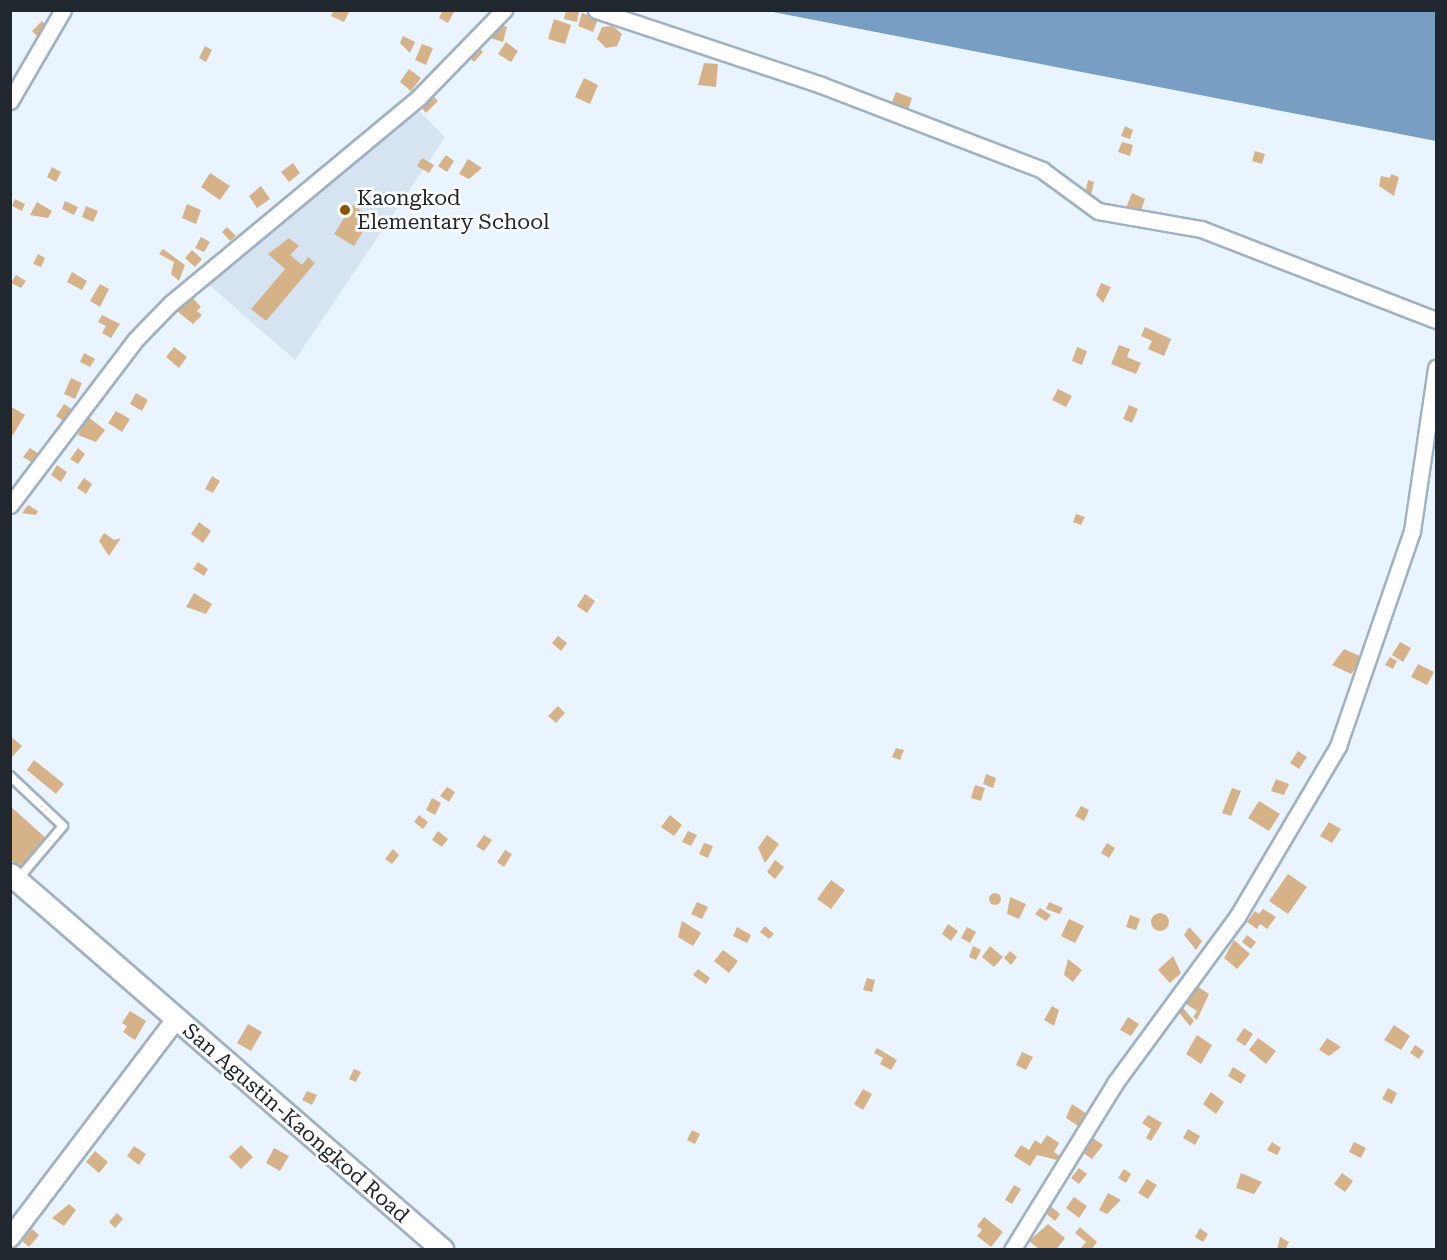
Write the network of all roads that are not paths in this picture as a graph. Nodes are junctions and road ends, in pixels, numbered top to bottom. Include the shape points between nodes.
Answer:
1 (63, 10) edge
2 (504, 10) edge
3 (596, 10) edge
4 (10, 101) edge
5 (1437, 320) edge
6 (1437, 368) edge
7 (10, 505) edge
8 (10, 776) edge
9 (14, 877) edge
10 (176, 1019) junction
11 (10, 1239) edge
12 (443, 1250) edge
13 (1012, 1250) edge

1 - 4 street
2 - 7 street via 419,97 170,304 136,339
3 - 5 street via 821,85 1042,170 1098,211 1201,229
6 - 13 street via 1412,531 1338,746 1237,917 1115,1083
8 - 9 lane via 63,826
9 - 10 main road, San Agustin-Kaongkod Road
10 - 11 street
10 - 12 main road, San Agustin-Kaongkod Road

